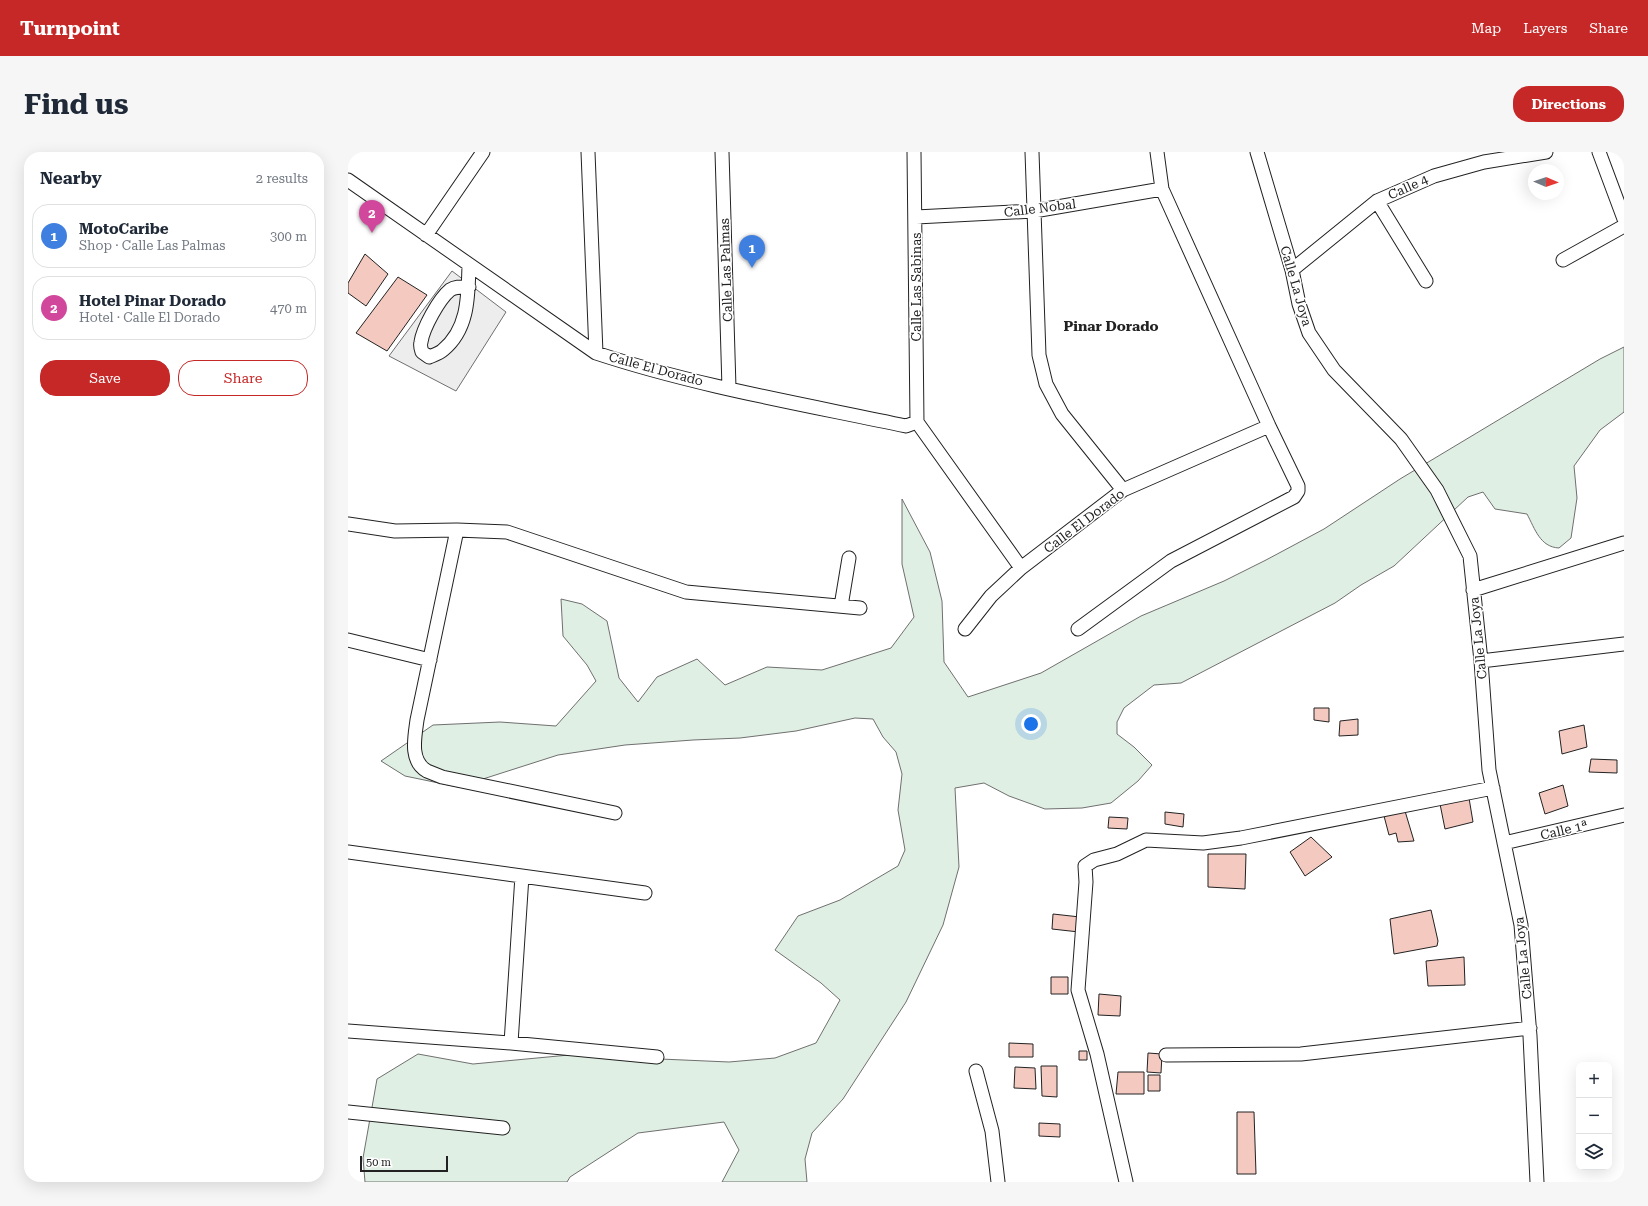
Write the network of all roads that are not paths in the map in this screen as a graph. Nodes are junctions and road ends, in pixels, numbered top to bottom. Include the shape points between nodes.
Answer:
1 (483, 152) edge
2 (588, 152) edge
3 (722, 152) edge
4 (914, 152) edge
5 (1032, 152) edge
6 (1157, 152) edge
7 (1257, 152) edge
8 (1546, 152) edge
9 (1599, 152) edge
10 (348, 180) edge
11 (1162, 189) junction
12 (1377, 201) junction
13 (1034, 211) junction
14 (916, 217) junction
15 (1624, 219) edge
16 (1624, 226) edge
17 (426, 235) junction
18 (1562, 260) dead end
19 (469, 265) junction
20 (1292, 270) junction
21 (1426, 281) dead end
22 (469, 288) junction
23 (596, 353) junction
24 (729, 388) junction
25 (917, 422) junction
26 (1269, 426) junction
27 (1123, 490) junction
28 (348, 524) edge
29 (457, 530) junction
30 (1624, 543) edge
31 (849, 558) dead end
32 (1021, 568) junction
33 (1473, 590) junction
34 (841, 606) junction
35 (860, 608) dead end
36 (1078, 629) dead end
37 (965, 630) dead end
38 (348, 640) edge
39 (1624, 644) edge
40 (430, 660) junction
41 (1481, 661) junction
42 (1493, 788) junction
43 (615, 813) dead end
44 (1624, 815) edge
45 (1504, 843) junction
46 (348, 852) edge
47 (522, 876) junction
48 (645, 893) dead end
49 (1530, 1028) junction
50 (348, 1031) edge
51 (511, 1043) junction
52 (1166, 1055) dead end
53 (658, 1057) dead end
54 (976, 1071) dead end
55 (348, 1112) edge
56 (503, 1128) dead end
57 (998, 1182) edge
58 (1126, 1182) edge
59 (1537, 1182) edge

1 - 17 street
2 - 23 street
3 - 24 street, Calle Las Palmas
4 - 14 street, Calle Las Sabinas
5 - 13 street
6 - 11 street
7 - 20 street, Calle La Joya
8 - 12 street, Calle 4 via 1484,162 1434,176
9 - 15 street
10 - 17 street, Calle El Dorado
11 - 13 street, Calle Nobal
11 - 26 street
12 - 20 street, Calle 4
12 - 21 street
13 - 14 street, Calle Nobal
13 - 27 street via 1039,354 1046,384 1062,414
14 - 25 street, Calle Las Sabinas
16 - 18 street
17 - 19 street, Calle El Dorado
19 - 22 street
19 - 23 street, Calle El Dorado
20 - 33 street, Calle La Joya via 1299,304 1309,333 1334,370 1401,439 1437,490 1470,556
22 - 22 street via 464,322 443,351 429,357 422,352 420,344 426,326 437,307 450,290 457,286
23 - 24 street, Calle El Dorado via 639,367
24 - 25 street, Calle El Dorado via 906,426
25 - 32 street
26 - 27 street, Calle El Dorado
26 - 36 street via 1298,486 1294,497 1171,561
27 - 32 street, Calle El Dorado
28 - 29 street via 395,531
29 - 34 street via 508,532 686,592
29 - 40 street
30 - 33 street
31 - 34 street
32 - 37 street, Calle El Dorado via 991,596
33 - 41 street, Calle La Joya
34 - 35 street
38 - 40 street
39 - 41 street
40 - 43 street via 414,750 418,762 426,770 442,777
41 - 42 street, Calle La Joya via 1489,770
42 - 45 street, Calle La Joya
42 - 58 street via 1241,838 1203,843 1146,840 1085,866 1078,990 1097,1054
44 - 45 street, Calle 1ª
45 - 49 street, Calle La Joya via 1521,925
46 - 47 street
47 - 48 street
47 - 51 street
49 - 52 street via 1301,1054
49 - 59 street, Calle La Joya
50 - 51 street
51 - 53 street
54 - 57 street via 992,1131
55 - 56 street

